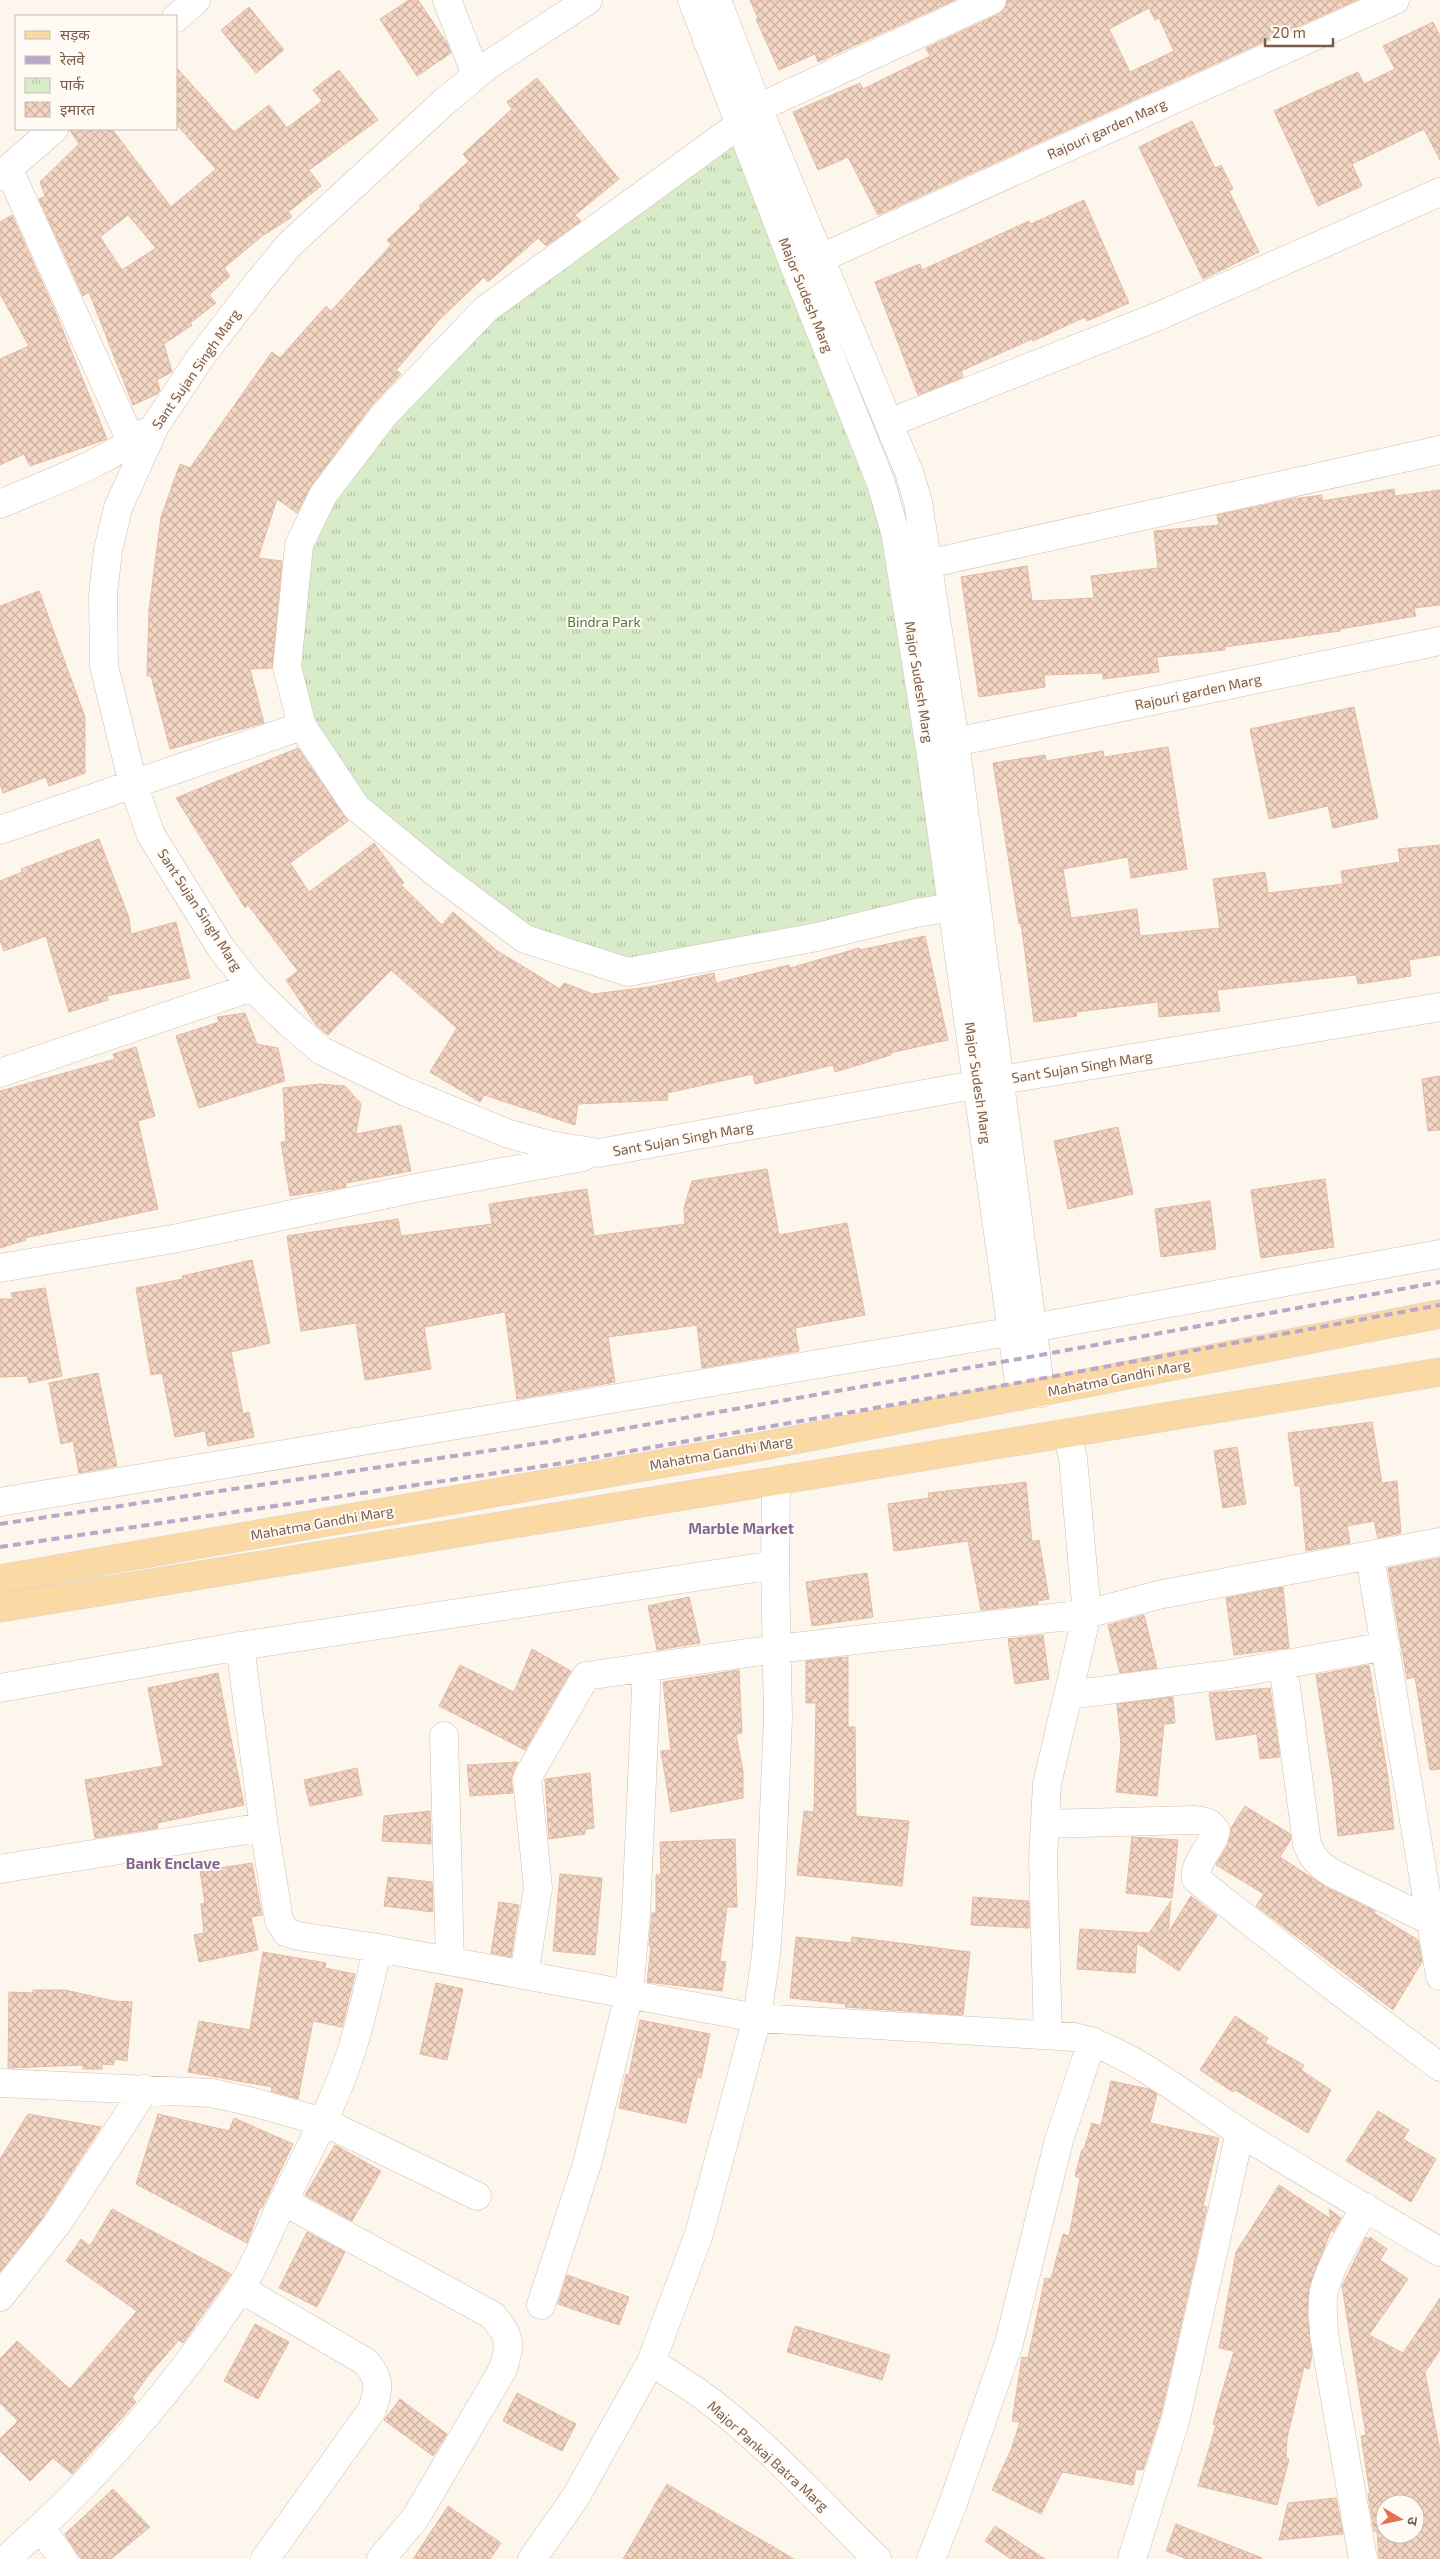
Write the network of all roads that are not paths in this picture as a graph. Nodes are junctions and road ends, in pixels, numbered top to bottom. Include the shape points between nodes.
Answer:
1 (196, 0) edge
2 (447, 0) edge
3 (588, 0) edge
4 (692, 0) edge
5 (717, 0) edge
6 (992, 0) edge
7 (1395, 0) edge
8 (178, 16) edge
9 (476, 75) junction
10 (749, 116) junction
11 (53, 130) edge
12 (5, 173) edge
13 (1440, 192) edge
14 (820, 259) junction
15 (888, 423) junction
16 (155, 426) junction
17 (132, 443) junction
18 (1440, 450) edge
19 (917, 498) junction
20 (0, 504) edge
21 (889, 508) junction
22 (927, 564) junction
23 (1440, 641) edge
24 (302, 726) junction
25 (955, 742) junction
26 (132, 784) junction
27 (0, 830) edge
28 (953, 907) junction
29 (252, 987) junction
30 (1440, 1007) edge
31 (0, 1073) edge
32 (990, 1083) junction
33 (599, 1154) junction
34 (1440, 1254) edge
35 (0, 1268) edge
36 (1440, 1314) edge
37 (1022, 1329) junction
38 (1440, 1372) edge
39 (1031, 1395) junction
40 (1067, 1433) junction
41 (776, 1481) junction
42 (0, 1502) edge
43 (1440, 1542) edge
44 (1370, 1557) junction
45 (775, 1565) junction
46 (0, 1579) edge
47 (0, 1608) edge
48 (1087, 1614) junction
49 (240, 1646) junction
50 (1386, 1646) junction
51 (776, 1649) junction
52 (1283, 1664) junction
53 (647, 1667) junction
54 (0, 1688) edge
55 (1068, 1695) junction
56 (444, 1736) dead end
57 (1045, 1824) junction
58 (264, 1827) junction
59 (0, 1869) edge
60 (1431, 1921) junction
61 (378, 1948) junction
62 (450, 1961) junction
63 (524, 1975) junction
64 (1440, 1976) edge
65 (629, 1994) junction
66 (757, 2018) junction
67 (1048, 2035) junction
68 (1092, 2041) junction
69 (1440, 2066) edge
70 (0, 2083) edge
71 (145, 2089) junction
72 (324, 2122) junction
73 (1240, 2132) junction
74 (478, 2196) dead end
75 (283, 2201) junction
76 (1364, 2207) junction
77 (1440, 2252) edge
78 (241, 2288) junction
79 (0, 2297) edge
80 (541, 2305) dead end
81 (651, 2362) junction
82 (41, 2528) junction
83 (6, 2559) edge
84 (63, 2559) edge
85 (265, 2559) edge
86 (381, 2559) edge
87 (532, 2559) edge
88 (877, 2559) edge
89 (931, 2559) edge
90 (1132, 2559) edge
91 (1364, 2559) edge

1 - 8 street
2 - 9 street
3 - 9 street, Sant Sujan Singh Marg
4 - 10 street, Major Sudesh Marg
5 - 10 street, Major Sudesh Marg
6 - 10 street
7 - 14 street, Rajouri garden Marg
9 - 16 street, Sant Sujan Singh Marg via 289,245 200,358
10 - 14 street, Major Sudesh Marg
10 - 21 street, Major Sudesh Marg
10 - 24 street via 486,309 384,415 323,495 299,545 287,667
11 - 12 street
12 - 17 street
13 - 15 street via 1159,316
14 - 15 street, Major Sudesh Marg
15 - 19 street, Major Sudesh Marg
16 - 17 street
16 - 26 street, Sant Sujan Singh Marg via 118,508 108,550 103,594 104,666
17 - 20 street
18 - 22 street
19 - 21 street
19 - 22 street, Major Sudesh Marg
21 - 28 street, Major Sudesh Marg
22 - 25 street, Major Sudesh Marg
23 - 25 street, Rajouri garden Marg
24 - 26 street
24 - 28 street via 356,806 435,872 525,940 628,972 817,937
25 - 32 street, Major Sudesh Marg
26 - 27 street
26 - 29 street, Sant Sujan Singh Marg via 151,835 221,948
28 - 32 street, Major Sudesh Marg
29 - 31 street
29 - 33 street, Sant Sujan Singh Marg via 322,1050 404,1091 509,1134
30 - 32 street, Sant Sujan Singh Marg
32 - 33 street, Sant Sujan Singh Marg
32 - 37 street, Major Sudesh Marg
33 - 35 street via 173,1239
34 - 37 street
36 - 39 main road, Mahatma Gandhi Marg
37 - 39 street, Major Sudesh Marg
37 - 42 street
38 - 40 main road
39 - 46 main road, Mahatma Gandhi Marg via 763,1446
40 - 41 main road
40 - 48 street via 1073,1458
41 - 45 street
41 - 47 main road
43 - 44 street
44 - 48 street via 1158,1595
44 - 50 street
45 - 49 street
45 - 51 street
48 - 51 street
48 - 55 street
49 - 54 street
49 - 58 street
50 - 52 street
50 - 60 street
51 - 53 street
51 - 66 street via 778,1718 771,1885
52 - 55 street
52 - 60 street via 1307,1844 1312,1856 1320,1866 1334,1874
53 - 63 street via 586,1676 527,1778 538,1888
53 - 65 street via 636,1914
55 - 57 street via 1047,1784
56 - 62 street
57 - 67 street
57 - 69 street via 1193,1820 1212,1824 1216,1831 1214,1841 1198,1864 1196,1879
58 - 59 street
58 - 61 street via 279,1920 286,1932
60 - 64 street
61 - 62 street
61 - 72 street via 349,2060
62 - 63 street
63 - 65 street
65 - 66 street
65 - 80 street via 587,2164
66 - 67 street
66 - 81 street via 699,2234
67 - 68 street
68 - 73 street via 1122,2056
68 - 89 street via 1059,2140 1009,2343
70 - 71 street
71 - 72 street via 212,2093
71 - 79 street via 57,2224
72 - 74 street
72 - 75 street
73 - 76 street
73 - 90 street via 1176,2418
75 - 78 street via 266,2242
75 - 86 street via 492,2315 503,2328 510,2346 503,2369 416,2517
76 - 77 street
76 - 91 street via 1327,2280 1323,2312 1324,2334
78 - 82 street via 115,2451
78 - 85 street via 366,2362 377,2375 378,2392 372,2410
81 - 87 street via 575,2498
81 - 88 street, Major Pankaj Batra Marg via 699,2393 740,2427
82 - 83 street
82 - 84 street

